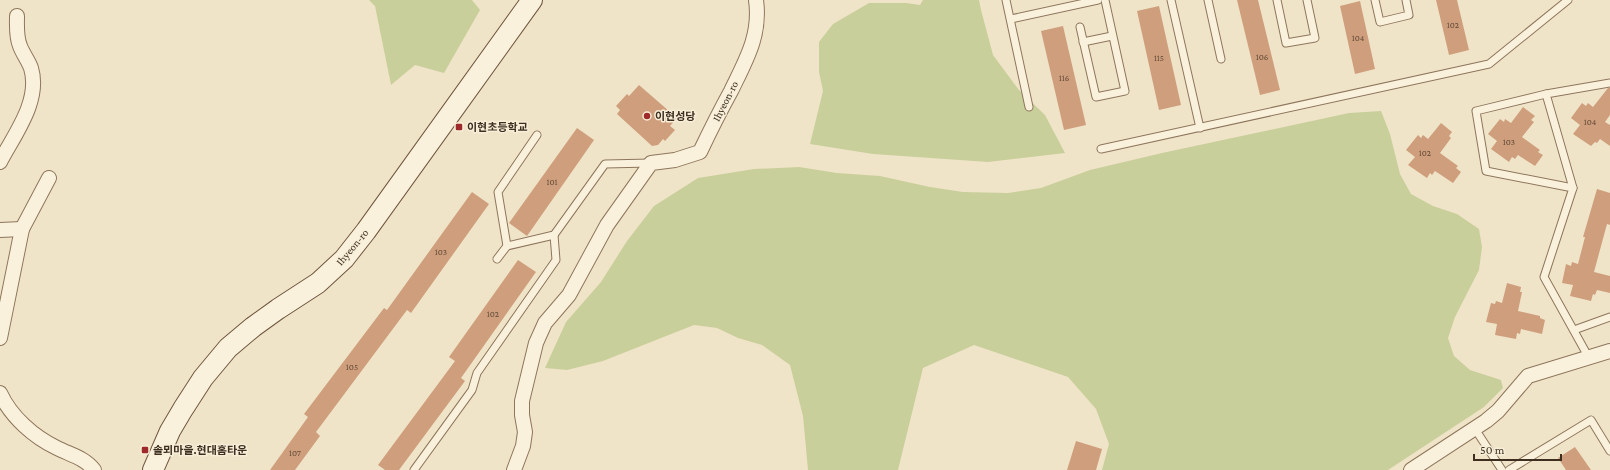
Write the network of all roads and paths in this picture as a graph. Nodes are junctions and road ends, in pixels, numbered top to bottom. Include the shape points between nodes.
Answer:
1 (532, 0) edge
2 (756, 0) edge
3 (1006, 0) edge
4 (1098, 0) edge
5 (1105, 0) edge
6 (1171, 0) edge
7 (1208, 0) edge
8 (1277, 0) edge
9 (1307, 0) edge
10 (1375, 0) edge
11 (1406, 0) edge
12 (1568, 0) edge
13 (17, 16) dead end
14 (1011, 19) junction
15 (1080, 27) dead end
16 (1112, 36) junction
17 (1083, 42) junction
18 (1221, 59) dead end
19 (1610, 83) edge
20 (1546, 94) junction
21 (1029, 107) dead end
22 (1200, 128) junction
23 (537, 136) dead end
24 (1101, 149) dead end
25 (0, 162) edge
26 (651, 163) junction
27 (49, 178) dead end
28 (1573, 188) junction
29 (22, 229) junction
30 (0, 230) edge
31 (554, 235) junction
32 (506, 246) junction
33 (497, 259) dead end
34 (5, 285) edge
35 (1610, 317) edge
36 (1574, 330) junction
37 (0, 338) edge
38 (1610, 351) edge
39 (1590, 358) junction
40 (0, 393) edge
41 (1475, 429) junction
42 (1610, 451) edge
43 (94, 470) edge
44 (153, 470) edge
45 (414, 470) edge
46 (514, 470) edge
47 (1411, 470) edge
48 (1502, 470) edge
49 (1509, 470) edge

1 - 44 street, Ihyeon-ro via 344,258 318,283 244,333 228,348 183,409
2 - 26 street, Ihyeon-ro via 758,15 750,52 700,152 675,160
3 - 14 lane
4 - 14 lane
5 - 16 lane
6 - 22 lane
7 - 18 lane
8 - 9 lane via 1286,43 1315,38
10 - 11 lane via 1380,22 1409,15
12 - 22 lane via 1489,64
13 - 25 street via 17,35 32,69 33,85 21,126
14 - 21 lane
15 - 17 lane
16 - 17 lane
16 - 17 lane via 1125,91 1096,97
19 - 20 lane
20 - 28 lane
20 - 28 lane via 1476,111 1486,171
22 - 24 lane
23 - 32 lane via 498,192
26 - 31 lane via 605,164
26 - 46 street via 607,225 569,295 545,323 536,343 522,400 525,432 523,446
27 - 29 street
28 - 36 lane via 1544,276
29 - 30 street
29 - 34 street
31 - 32 lane
31 - 45 lane via 556,260 477,373 472,390
32 - 33 lane
34 - 37 street
35 - 36 lane
36 - 39 lane
38 - 39 street
39 - 41 street via 1528,376 1498,411
40 - 43 street via 6,405 39,438 88,462
41 - 47 street
41 - 48 lane
42 - 49 lane via 1591,420

